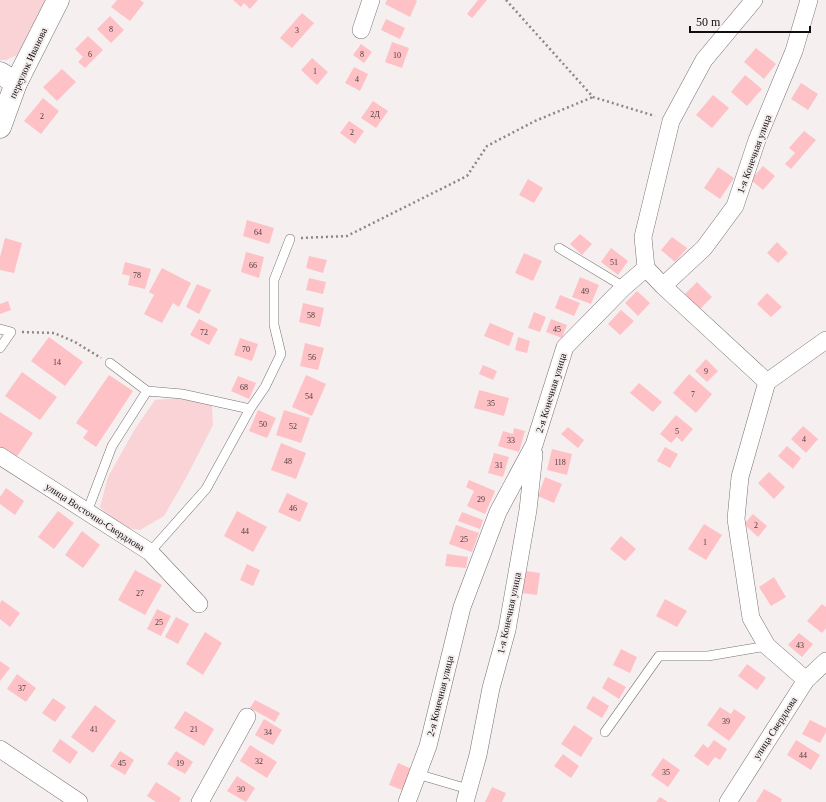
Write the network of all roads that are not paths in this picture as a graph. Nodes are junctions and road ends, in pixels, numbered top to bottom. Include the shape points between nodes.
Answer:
1 (58, 0) edge
2 (371, 0) edge
3 (754, 0) edge
4 (809, 0) edge
5 (361, 30) dead end
6 (8, 78) edge
7 (0, 127) edge
8 (290, 239) road end
9 (559, 248) dead end
10 (646, 268) junction
11 (663, 286) junction
12 (624, 287) junction
13 (0, 330) edge
14 (826, 340) edge
15 (0, 348) edge
16 (110, 363) road end
17 (767, 382) junction
18 (147, 391) junction
19 (250, 409) junction
20 (534, 445) junction
21 (0, 456) edge
22 (87, 512) junction
23 (150, 552) junction
24 (199, 604) dead end
25 (767, 646) junction
26 (826, 661) edge
27 (806, 680) junction
28 (247, 717) dead end
29 (605, 732) dead end
30 (0, 749) edge
31 (417, 774) junction
32 (467, 795) edge
33 (730, 801) edge
34 (79, 802) edge
35 (200, 802) edge
36 (407, 802) edge

1 - 6 main road, переулок Иванова
2 - 5 street
3 - 10 street via 704,60 671,122 643,237
4 - 11 street, 1-я Конечная улица via 794,51 757,140 735,206 704,248
6 - 7 main road, переулок Иванова
8 - 19 lane via 274,280 274,325 281,354 265,387
9 - 12 lane
10 - 11 street
10 - 12 street, 2-я Конечная улица
11 - 17 street
12 - 20 street, 2-я Конечная улица via 565,347
13 - 15 lane via 11,332
14 - 17 street
16 - 18 lane
17 - 25 street via 740,477 736,519 750,618
18 - 19 lane via 182,394
18 - 22 lane via 112,446
19 - 23 lane via 206,489
20 - 31 street, 2-я Конечная улица via 498,512 462,607 428,746
20 - 32 street, 1-я Конечная улица via 528,510 507,630
21 - 22 street, улица Восточно-Свердлова
22 - 23 street, улица Восточно-Свердлова
23 - 24 street, улица Восточно-Свердлова
25 - 27 street
25 - 29 lane via 708,656 659,656
26 - 27 street, улица Свердлова
27 - 33 street, улица Свердлова
28 - 35 street
30 - 34 street
31 - 32 lane
31 - 36 street, 2-я Конечная улица

